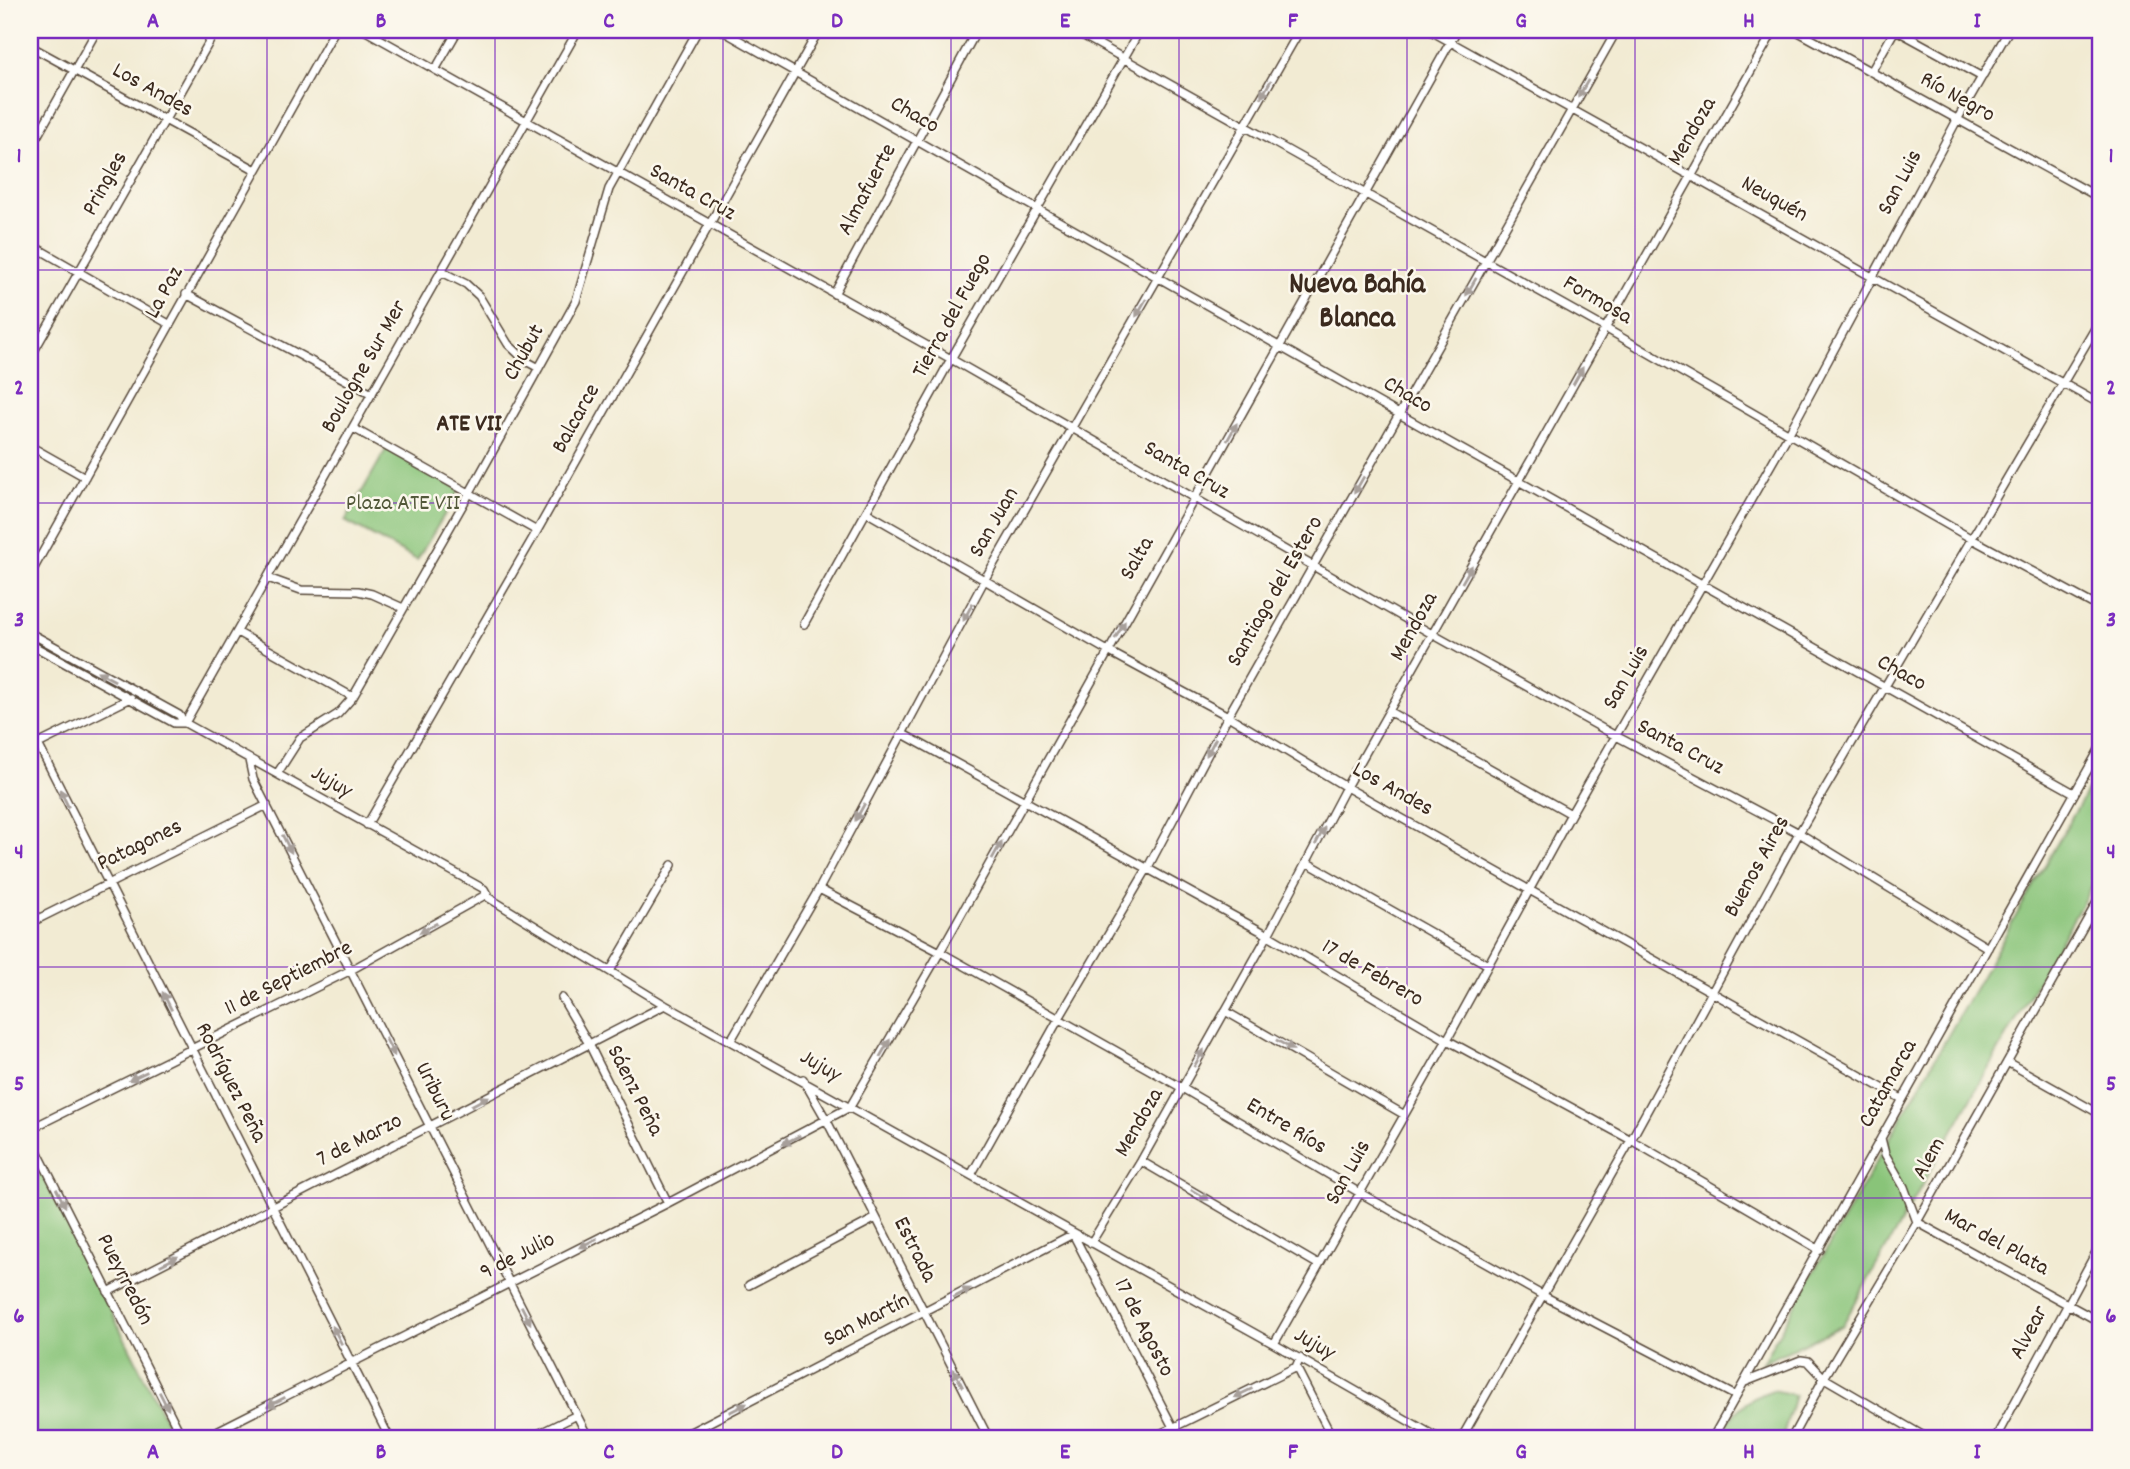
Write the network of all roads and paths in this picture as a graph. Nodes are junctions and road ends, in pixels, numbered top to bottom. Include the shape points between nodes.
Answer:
1 (97, 30) edge
2 (216, 30) edge
3 (335, 30) edge
4 (364, 30) edge
5 (458, 30) edge
6 (578, 30) edge
7 (698, 30) edge
8 (721, 30) edge
9 (819, 30) edge
10 (977, 30) edge
11 (1073, 30) edge
12 (1140, 30) edge
13 (1300, 30) edge
14 (1429, 30) edge
15 (1457, 30) edge
16 (1617, 30) edge
17 (1774, 30) edge
18 (1795, 30) edge
19 (1895, 30) edge
20 (2009, 30) edge
21 (1450, 42) junction
22 (30, 46) edge
23 (1124, 59) junction
24 (74, 70) junction
25 (435, 70) junction
26 (794, 71) junction
27 (1871, 72) junction
28 (1982, 77) junction
29 (1572, 109) junction
30 (165, 120) junction
31 (1957, 120) junction
32 (526, 122) junction
33 (1245, 126) junction
34 (916, 140) junction
35 (30, 149) edge
36 (256, 170) junction
37 (618, 174) junction
38 (1690, 176) junction
39 (1365, 193) junction
40 (2100, 198) edge
41 (1036, 209) junction
42 (709, 224) junction
43 (30, 244) edge
44 (1486, 261) junction
45 (79, 272) junction
46 (442, 272) junction
47 (1873, 277) junction
48 (1159, 278) junction
49 (186, 294) junction
50 (834, 294) junction
51 (2100, 320) edge
52 (169, 324) junction
53 (1605, 328) junction
54 (1279, 346) junction
55 (30, 358) edge
56 (951, 359) junction
57 (539, 369) junction
58 (2065, 383) junction
59 (372, 394) junction
60 (2100, 404) edge
61 (1399, 414) junction
62 (353, 428) junction
63 (1072, 428) junction
64 (1788, 435) junction
65 (30, 446) edge
66 (85, 477) junction
67 (1520, 482) junction
68 (469, 494) junction
69 (1195, 498) junction
70 (866, 512) junction
71 (537, 530) junction
72 (1972, 539) junction
73 (1313, 565) junction
74 (30, 575) edge
75 (268, 578) junction
76 (985, 579) junction
77 (1702, 584) junction
78 (403, 608) junction
79 (2100, 608) edge
80 (804, 624) dead end
81 (237, 632) junction
82 (30, 633) edge
83 (1432, 634) junction
84 (30, 644) edge
85 (1108, 651) junction
86 (1886, 688) junction
87 (138, 694) junction
88 (353, 697) junction
89 (129, 699) junction
90 (1390, 712) junction
91 (1228, 716) junction
92 (185, 723) junction
93 (903, 734) junction
94 (1616, 736) junction
95 (38, 744) junction
96 (30, 748) edge
97 (2100, 748) edge
98 (249, 760) junction
99 (277, 774) junction
100 (1346, 787) junction
101 (2074, 793) junction
102 (1025, 802) junction
103 (267, 804) junction
104 (1571, 814) junction
105 (367, 825) junction
106 (1799, 833) junction
107 (1306, 862) junction
108 (672, 865) dead end
109 (1147, 869) junction
110 (107, 884) junction
111 (819, 889) junction
112 (1530, 889) junction
113 (486, 894) junction
114 (2100, 897) edge
115 (2098, 906) edge
116 (30, 923) edge
117 (1268, 935) junction
118 (1988, 948) junction
119 (940, 952) junction
120 (1488, 965) junction
121 (351, 970) junction
122 (610, 971) junction
123 (1711, 990) junction
124 (562, 998) dead end
125 (665, 1005) junction
126 (1226, 1011) junction
127 (1058, 1020) junction
128 (732, 1040) junction
129 (1447, 1040) junction
130 (589, 1044) junction
131 (192, 1049) junction
132 (2007, 1062) junction
133 (802, 1079) junction
134 (1182, 1088) junction
135 (1902, 1099) junction
136 (850, 1107) junction
137 (1403, 1114) junction
138 (2100, 1114) edge
139 (827, 1121) junction
140 (430, 1126) junction
141 (30, 1129) edge
142 (30, 1137) edge
143 (1881, 1138) junction
144 (1631, 1140) junction
145 (1141, 1161) junction
146 (971, 1175) junction
147 (1360, 1193) junction
148 (668, 1203) junction
149 (272, 1208) junction
150 (876, 1218) junction
151 (1917, 1222) junction
152 (1073, 1234) junction
153 (1091, 1244) junction
154 (2100, 1245) edge
155 (1820, 1250) junction
156 (1319, 1265) junction
157 (510, 1283) junction
158 (749, 1286) dead end
159 (108, 1292) junction
160 (1542, 1295) junction
161 (2067, 1305) junction
162 (925, 1313) junction
163 (2100, 1322) edge
164 (1274, 1344) junction
165 (1300, 1358) junction
166 (351, 1364) junction
167 (1296, 1367) junction
168 (1824, 1378) junction
169 (1744, 1382) junction
170 (1736, 1396) junction
171 (577, 1415) junction
172 (1173, 1427) junction
173 (183, 1439) edge
174 (201, 1439) edge
175 (390, 1439) edge
176 (528, 1439) edge
177 (589, 1439) edge
178 (677, 1439) edge
179 (989, 1439) edge
180 (1150, 1439) edge
181 (1179, 1439) edge
182 (1333, 1439) edge
183 (1440, 1439) edge
184 (1461, 1439) edge
185 (1712, 1439) edge
186 (1791, 1439) edge
187 (1929, 1439) edge
188 (1996, 1439) edge

1 - 24 street
2 - 30 street, Pringles
3 - 36 street, La Paz
4 - 25 street, Santa Cruz
5 - 25 street
6 - 32 street, Boulogne Sur Mer
7 - 37 street, Chubut
8 - 26 street, Chaco
9 - 26 street, Balcarce
10 - 34 street, Almafuerte
11 - 23 street, Formosa
12 - 23 street, Tierra del Fuego
13 -> 33 street, San Juan
14 - 21 street, Neuquén
15 - 21 street, Salta
16 -> 29 street, Santiago del Estero
17 - 38 street, Mendoza
18 - 27 street, Río Negro
19 - 27 street
19 - 28 street
20 - 28 street, San Luis
21 - 29 street, Neuquén
21 - 39 street, Salta
22 - 24 street, Los Andes
23 - 33 street, Formosa
23 - 41 street, Tierra del Fuego
24 - 30 street, Los Andes
24 - 35 street
25 - 32 street, Santa Cruz
26 - 34 street, Chaco
26 - 42 street, Balcarce
27 - 31 street, Río Negro
28 - 31 street, San Luis
29 - 38 street, Neuquén
29 - 44 street, Santiago del Estero
30 - 36 street, Los Andes
30 - 45 street, Pringles
31 - 40 street, Río Negro
31 - 47 street, San Luis
32 - 37 street, Santa Cruz
32 - 46 street, Boulogne Sur Mer
33 - 39 street, Formosa
33 - 48 street, San Juan
34 - 41 street, Chaco
34 - 50 street, Almafuerte
36 - 49 street, La Paz
37 - 42 street, Santa Cruz
37 - 57 street, Chubut via 604,203 576,301
38 - 47 street, Neuquén
38 - 53 street, Mendoza
39 - 44 street, Formosa
39 - 54 street, Salta
41 - 48 street, Chaco
41 - 56 street, Tierra del Fuego
42 - 50 street, Santa Cruz
42 - 71 street, Balcarce
43 - 45 street
44 - 53 street, Formosa
44 -> 61 street, Santiago del Estero
45 - 52 street
45 - 55 street, Pringles
46 - 57 street via 479,296 508,344
46 - 59 street, Boulogne Sur Mer
47 - 58 street, Neuquén
47 - 64 street, San Luis
48 - 54 street, Chaco
48 -> 63 street, San Juan
49 - 52 street, La Paz
49 - 59 street
50 - 56 street, Santa Cruz
51 - 58 street, Buenos Aires
52 - 66 street, La Paz
53 - 64 street, Formosa
67 -> 53 street, Mendoza
54 - 61 street, Chaco
69 -> 54 street, Salta
56 - 63 street, Santa Cruz
56 - 70 street, Tierra del Fuego
57 - 68 street, Chubut
58 - 60 street, Neuquén
58 - 72 street, Buenos Aires
59 - 62 street, Boulogne Sur Mer
61 - 67 street, Chaco
61 -> 73 street, Santiago del Estero
62 - 68 street
62 - 75 street, Boulogne Sur Mer
63 - 69 street, Santa Cruz
63 - 76 street, San Juan
64 - 72 street, Formosa
64 - 77 street, San Luis
65 - 66 street
66 - 74 street, La Paz
67 - 77 street, Chaco
83 -> 67 street, Mendoza
68 - 71 street
68 - 78 street, Chubut
69 - 73 street, Santa Cruz
85 -> 69 street, Salta
70 - 76 street, Los Andes
70 - 80 street, Tierra del Fuego
71 - 105 street, Balcarce
72 - 79 street, Formosa
72 - 86 street, Buenos Aires
73 - 83 street, Santa Cruz
73 - 91 street, Santiago del Estero
75 - 78 street via 301,590 372,594
75 - 81 street, Boulogne Sur Mer
76 - 85 street, Los Andes
76 -> 93 street, San Juan
77 - 86 street, Chaco
77 - 94 street, San Luis
78 - 88 street, Chubut
81 - 88 street
81 - 92 street, Boulogne Sur Mer
87 -> 82 street
83 - 90 street, Mendoza
83 - 94 street, Santa Cruz
84 - 89 street
85 - 91 street, Los Andes
85 - 102 street, Salta
86 - 101 street, Chaco
86 - 106 street, Buenos Aires
87 - 89 street
87 - 92 street
88 - 99 street, Chubut via 338,714 305,733
89 - 92 street via 174,723
89 - 95 street
90 - 100 street, Mendoza
90 - 104 street
91 - 100 street, Los Andes
91 -> 109 street, Santiago del Estero
92 - 98 street, Jujuy
93 - 102 street, 17 de Febrero
93 -> 111 street, San Juan
94 - 104 street, San Luis
94 - 106 street, Santa Cruz
95 - 96 street
110 -> 95 street, Rodríguez Peña
97 - 101 street, Catamarca
98 - 99 street, Jujuy
98 - 103 street, Uriburu
99 - 105 street, Jujuy
107 -> 100 street, Mendoza
100 - 112 street, Los Andes
101 - 118 street, Catamarca
102 - 109 street, 17 de Febrero
119 -> 102 street, Salta
103 - 110 street, Patagones
103 -> 121 street, Uriburu
104 - 112 street, San Luis
105 - 113 street, Jujuy
106 - 118 street, Santa Cruz
106 - 123 street, Buenos Aires
107 - 117 street, Mendoza
107 - 120 street
108 - 122 street
109 - 117 street, 17 de Febrero
109 - 127 street, Santiago del Estero
110 - 116 street, Patagones
131 -> 110 street, Rodríguez Peña
111 - 119 street, Entre Ríos
111 - 128 street, San Juan
112 - 120 street, San Luis
112 - 123 street, Los Andes
113 -> 121 street, 11 de Septiembre
113 - 122 street, Jujuy
114 - 115 street, Alem
115 - 132 street, Alem
117 - 126 street, Mendoza
117 - 129 street, 17 de Febrero
118 - 135 street, Catamarca
119 - 127 street, Entre Ríos
136 -> 119 street, Salta
120 - 129 street, San Luis
121 - 131 street, 11 de Septiembre
121 -> 140 street, Uriburu
122 - 125 street, Jujuy
123 - 135 street, Los Andes
123 - 144 street, Buenos Aires
124 - 130 street, Sáenz Peña
125 - 128 street, Jujuy
125 - 130 street, 7 de Marzo
134 -> 126 street, Mendoza
126 -> 137 street
127 - 134 street, Entre Ríos
127 - 146 street, Santiago del Estero
128 - 133 street, Jujuy
129 - 137 street, San Luis
129 - 144 street, 17 de Febrero
140 -> 130 street, 7 de Marzo
130 - 148 street, Sáenz Peña
131 -> 141 street, 11 de Septiembre
131 - 149 street, Rodríguez Peña
132 - 138 street
132 - 151 street, Alem
133 - 136 street, Jujuy
133 - 139 street, Estrada
134 - 145 street, Mendoza
134 - 147 street, Entre Ríos
135 - 143 street, Catamarca
136 - 139 street, 9 de Julio
136 - 146 street, Jujuy
137 - 147 street, San Luis
139 -> 148 street, 9 de Julio
139 - 150 street, Estrada
140 - 149 street, 7 de Marzo
140 - 157 street, Uriburu
142 -> 159 street, Pueyrredón
143 - 151 street, Mar del Plata
143 - 155 street, Catamarca
144 - 155 street, 17 de Febrero
144 - 160 street, Buenos Aires
145 - 153 street, Mendoza
145 -> 156 street
146 - 152 street, Jujuy
147 - 156 street, San Luis
147 - 160 street, Entre Ríos
148 -> 157 street, 9 de Julio
159 -> 149 street, 7 de Marzo
166 -> 149 street, Rodríguez Peña
150 - 158 street
150 - 162 street, Estrada
151 - 161 street, Mar del Plata
151 - 168 street, Alem
152 - 153 street, Jujuy
162 -> 152 street, San Martín
152 - 172 street, 17 de Agosto
153 - 164 street, Jujuy
154 - 161 street, Alvear
155 - 169 street, Catamarca
156 - 164 street, San Luis
157 - 166 street, 9 de Julio
157 -> 171 street, Uriburu
159 -> 173 street, Pueyrredón
160 - 170 street, Entre Ríos
160 - 184 street, Buenos Aires
161 - 163 street, Mar del Plata
161 - 188 street, Alvear
178 -> 162 street, San Martín
179 -> 162 street, Estrada
164 - 165 street, Jujuy
165 - 167 street
165 - 183 street, Jujuy
166 -> 174 street, 9 de Julio
166 - 175 street, Rodríguez Peña
167 -> 172 street
167 - 182 street
168 - 169 street via 1808,1361 1801,1360
168 - 186 street, Alem
168 - 187 street
169 - 170 street, Catamarca
170 - 185 street, Catamarca
171 - 176 street
171 - 177 street, Uriburu
172 - 180 street
172 - 181 street, 17 de Agosto

